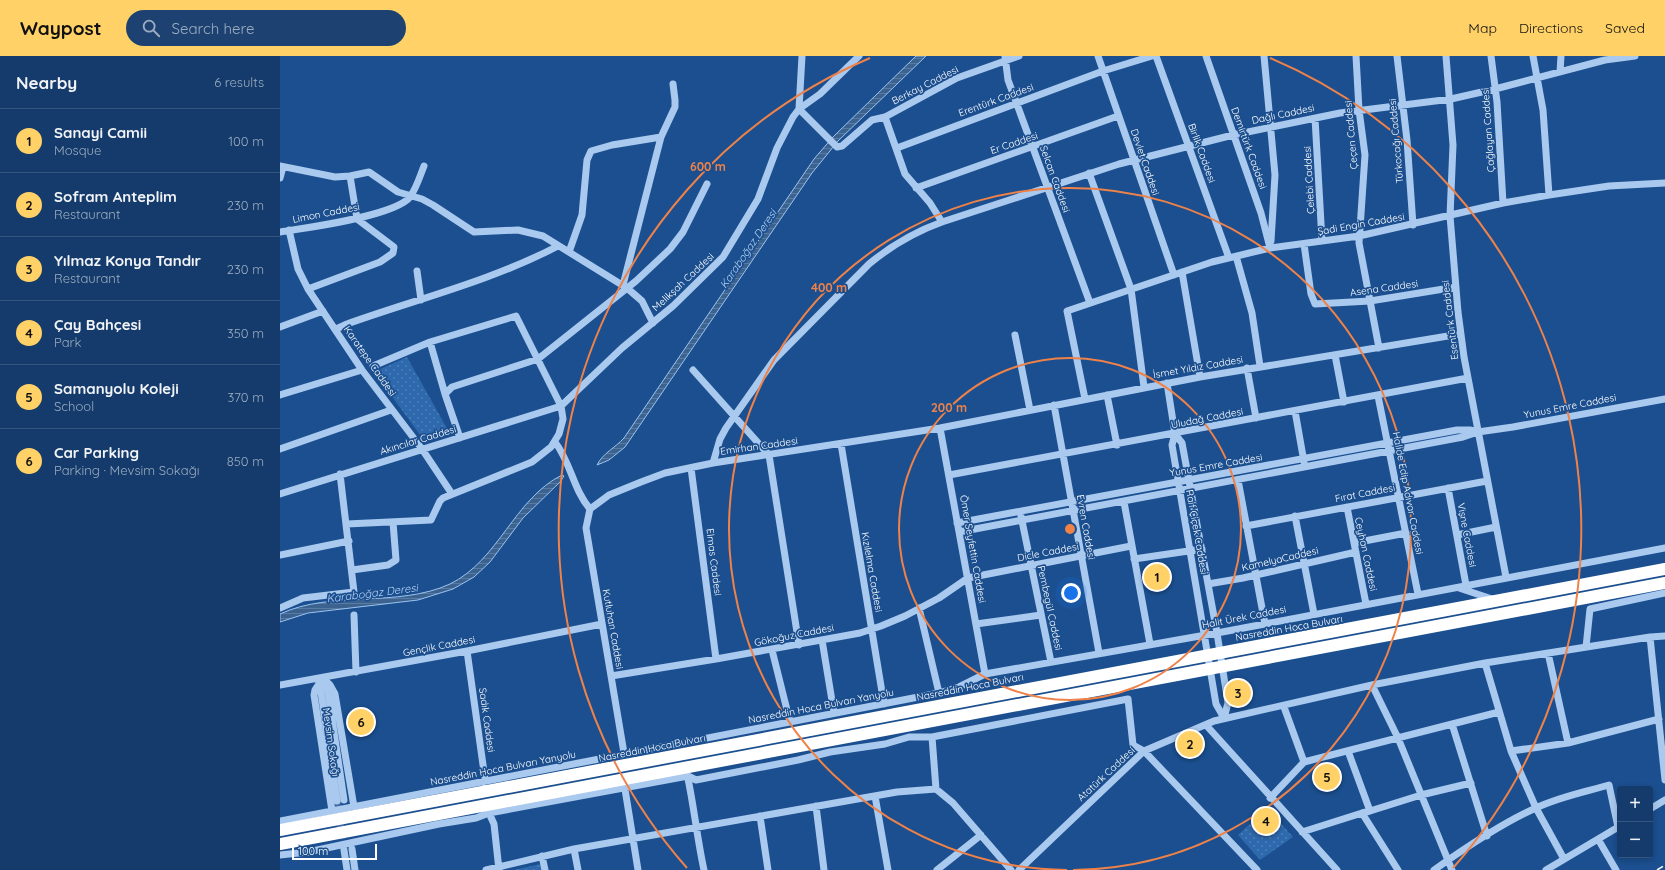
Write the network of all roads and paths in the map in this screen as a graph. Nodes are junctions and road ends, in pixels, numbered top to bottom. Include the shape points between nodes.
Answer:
1 (802, 56) edge
2 (859, 56) edge
3 (1019, 56) edge
4 (1098, 56) edge
5 (1152, 56) edge
6 (1156, 56) edge
7 (1206, 56) edge
8 (1264, 56) edge
9 (1356, 56) edge
10 (1397, 56) edge
11 (1446, 56) edge
12 (1491, 56) edge
13 (1533, 56) edge
14 (1560, 56) edge
15 (1635, 56) edge
16 (1005, 58) edge
17 (1605, 58) edge
18 (1103, 71) junction
19 (1560, 72) junction
20 (1537, 78) junction
21 (673, 84) dead end
22 (1496, 89) junction
23 (1450, 99) junction
24 (1016, 103) junction
25 (1404, 105) junction
26 (799, 109) junction
27 (1359, 110) junction
28 (1118, 116) junction
29 (885, 117) junction
30 (1315, 118) junction
31 (1270, 127) junction
32 (1233, 135) junction
33 (661, 137) junction
34 (1033, 146) junction
35 (1188, 146) junction
36 (896, 148) junction
37 (1133, 160) junction
38 (282, 166) edge
39 (424, 166) dead end
40 (1089, 173) junction
41 (350, 176) junction
42 (280, 178) edge
43 (1665, 183) edge
44 (707, 184) dead end
45 (1047, 187) junction
46 (916, 188) junction
47 (1549, 195) junction
48 (410, 196) junction
49 (1503, 203) junction
50 (1450, 216) junction
51 (357, 219) junction
52 (942, 222) junction
53 (1413, 225) junction
54 (289, 230) junction
55 (280, 232) edge
56 (1360, 236) junction
57 (1322, 241) junction
58 (1304, 244) junction
59 (558, 246) junction
60 (1270, 248) junction
61 (569, 252) junction
62 (1232, 257) junction
63 (417, 270) dead end
64 (1182, 272) junction
65 (1174, 275) junction
66 (625, 286) junction
67 (1456, 287) junction
68 (308, 289) junction
69 (1131, 289) junction
70 (421, 300) junction
71 (1370, 301) junction
72 (1090, 303) junction
73 (323, 311) junction
74 (653, 323) junction
75 (280, 327) edge
76 (336, 329) junction
77 (1460, 334) junction
78 (1015, 335) dead end
79 (430, 342) junction
80 (1378, 348) junction
81 (1335, 355) junction
82 (538, 359) junction
83 (373, 366) dead end
84 (1260, 366) junction
85 (1247, 368) junction
86 (362, 370) junction
87 (693, 370) dead end
88 (1200, 377) junction
89 (1468, 378) junction
90 (1167, 383) junction
91 (1144, 387) junction
92 (445, 394) junction
93 (280, 395) edge
94 (1107, 395) junction
95 (1378, 396) junction
96 (1085, 399) junction
97 (1665, 399) edge
98 (1344, 402) junction
99 (561, 406) junction
100 (1054, 406) junction
101 (391, 410) junction
102 (1030, 410) junction
103 (1296, 411) junction
104 (735, 415) junction
105 (1256, 418) junction
106 (940, 428) junction
107 (1478, 432) junction
108 (1175, 434) junction
109 (460, 438) junction
110 (555, 442) junction
111 (841, 444) junction
112 (1117, 445) junction
113 (1389, 447) junction
114 (280, 449) edge
115 (422, 449) junction
116 (769, 455) junction
117 (1062, 455) junction
118 (1303, 459) junction
119 (713, 463) junction
120 (1305, 467) junction
121 (691, 468) junction
122 (340, 474) junction
123 (949, 475) junction
124 (1189, 480) junction
125 (1238, 480) junction
126 (1487, 481) junction
127 (1178, 482) junction
128 (1448, 488) junction
129 (1191, 489) junction
130 (1180, 491) junction
131 (280, 494) edge
132 (452, 494) junction
133 (1399, 497) junction
134 (1072, 502) junction
135 (1124, 502) junction
136 (1347, 507) junction
137 (590, 509) junction
138 (1073, 511) junction
139 (1020, 512) junction
140 (1295, 516) junction
141 (1022, 520) junction
142 (392, 522) junction
143 (958, 523) junction
144 (347, 524) junction
145 (1246, 526) junction
146 (1496, 527) junction
147 (959, 532) junction
148 (1406, 533) junction
149 (1457, 534) junction
150 (349, 541) junction
151 (1354, 543) junction
152 (1131, 546) junction
153 (1665, 548) edge
154 (1202, 549) junction
155 (1190, 551) junction
156 (1356, 552) junction
157 (280, 555) edge
158 (1081, 555) junction
159 (1134, 559) junction
160 (1304, 563) junction
161 (1031, 565) junction
162 (1665, 569) edge
163 (352, 570) junction
164 (1256, 574) junction
165 (968, 578) junction
166 (1506, 578) junction
167 (1665, 583) edge
168 (1208, 584) junction
169 (1466, 585) junction
170 (1457, 587) junction
171 (1665, 593) edge
172 (1418, 594) junction
173 (1497, 600) junction
174 (1366, 604) junction
175 (280, 608) edge
176 (919, 608) junction
177 (1314, 614) junction
178 (354, 615) dead end
179 (1041, 615) junction
180 (602, 624) junction
181 (976, 624) junction
182 (1265, 624) junction
183 (872, 630) junction
184 (1217, 633) junction
185 (1204, 635) junction
186 (1665, 636) edge
187 (1650, 637) junction
188 (822, 640) junction
189 (799, 644) junction
190 (1150, 644) junction
191 (1586, 647) junction
192 (772, 650) junction
193 (467, 651) junction
194 (1099, 653) junction
195 (1220, 653) junction
196 (1548, 653) junction
197 (1208, 655) junction
198 (716, 660) junction
199 (1051, 662) junction
200 (1485, 663) junction
201 (1223, 667) junction
202 (1210, 669) junction
203 (356, 672) junction
204 (985, 674) junction
205 (611, 676) junction
206 (323, 678) junction
207 (280, 685) edge
208 (1372, 685) junction
209 (938, 693) junction
210 (884, 704) junction
211 (1284, 707) junction
212 (1499, 712) junction
213 (834, 713) junction
214 (1224, 718) junction
215 (1659, 719) junction
216 (790, 722) junction
217 (1452, 724) junction
218 (1206, 725) junction
219 (932, 737) junction
220 (1398, 738) junction
221 (1568, 743) junction
222 (1144, 751) junction
223 (1348, 751) junction
224 (1510, 751) junction
225 (624, 753) junction
226 (1304, 762) junction
227 (687, 772) junction
228 (1665, 780) edge
229 (624, 783) junction
230 (1471, 783) junction
231 (487, 787) junction
232 (936, 790) junction
233 (1421, 795) junction
234 (876, 796) junction
235 (1270, 798) junction
236 (341, 800) tunnel mouth
237 (1665, 800) edge
238 (816, 806) junction
239 (354, 807) junction
240 (1653, 807) edge
241 (1536, 808) junction
242 (332, 811) junction
243 (1370, 811) junction
244 (489, 813) junction
245 (1362, 813) junction
246 (760, 816) junction
247 (280, 821) edge
248 (1618, 822) edge
249 (695, 828) junction
250 (1617, 828) edge
251 (280, 830) edge
252 (1302, 832) junction
253 (981, 835) junction
254 (1487, 836) junction
255 (633, 839) junction
256 (1598, 839) junction
257 (280, 844) edge
258 (574, 848) junction
259 (280, 855) edge
260 (542, 856) junction
261 (1564, 859) junction
262 (1448, 860) junction
263 (499, 869) edge
264 (347, 870) edge
265 (355, 870) edge
266 (486, 870) edge
267 (545, 870) edge
268 (578, 870) edge
269 (638, 870) edge
270 (704, 870) edge
271 (768, 870) edge
272 (824, 870) edge
273 (888, 870) edge
274 (937, 870) edge
275 (1011, 870) edge
276 (1019, 870) edge
277 (1257, 870) edge
278 (1337, 870) edge
279 (1398, 870) edge
280 (1434, 870) edge
281 (1452, 870) edge
282 (1546, 870) edge
283 (1616, 870) edge

1 - 26 street
2 - 26 street, Melikşah Caddesi via 820,94
3 - 16 street, Berkay Caddesi
4 - 18 street, Devlet Caddesi
5 - 18 street, Erentürk Caddesi
6 - 35 street, Birlik Caddesi
7 - 32 street, Demirtürk Caddesi
8 - 31 street
9 - 27 street, Çeçen Caddesi
10 - 25 street, Türkocağı Caddesi
11 - 23 street, Esentürk Caddesi
12 - 22 street, Çağlayan Caddesi
13 - 20 street
14 - 19 street
15 - 17 street, Dağlı Caddesi
16 - 24 street, Selcan Caddesi
16 - 29 street, Berkay Caddesi via 949,82
17 - 19 street, Dağlı Caddesi
18 - 24 street, Erentürk Caddesi
18 - 28 street, Devlet Caddesi
19 - 20 street, Dağlı Caddesi
20 - 22 street, Dağlı Caddesi
20 - 47 street via 1543,110
21 - 33 street via 674,107
22 - 23 street, Dağlı Caddesi
22 - 49 street, Çağlayan Caddesi
23 - 25 street, Dağlı Caddesi
23 - 50 street, Esentürk Caddesi
24 - 34 street, Selcan Caddesi
24 - 36 street, Erentürk Caddesi
25 - 27 street, Dağlı Caddesi
25 - 53 street, Türkocağı Caddesi
26 - 29 street, Berkay Caddesi via 837,147 845,144 872,120
26 - 74 street, Melikşah Caddesi via 779,144 758,199 728,250 714,268
27 - 30 street, Dağlı Caddesi
27 - 56 street, Çeçen Caddesi via 1365,155
28 - 34 street, Er Caddesi
28 - 37 street, Devlet Caddesi
29 - 36 street
30 - 31 street, Dağlı Caddesi
30 - 57 street, Çelebi Caddesi
31 - 32 street, Dağlı Caddesi
31 - 60 street via 1275,175
32 - 35 street, Dağlı Caddesi
32 - 60 street, Demirtürk Caddesi via 1261,213
33 - 61 street via 612,144 591,151 587,160 582,215
33 - 66 street
34 - 45 street, Selcan Caddesi
34 - 46 street, Er Caddesi
35 - 37 street, Dağlı Caddesi
35 - 62 street, Birlik Caddesi
36 - 46 street via 906,174
37 - 40 street, Dağlı Caddesi
37 - 65 street, Devlet Caddesi
38 - 41 street via 327,176
38 - 42 street
39 - 48 street
40 - 45 street, Dağlı Caddesi
40 - 69 street
41 - 48 street via 369,172 398,192
41 - 51 street
43 - 47 street, Şadi Engin Caddesi via 1610,186
44 - 66 street via 679,239
45 - 52 street, Dağlı Caddesi
45 - 72 street, Selcan Caddesi
46 - 52 street via 930,203
47 - 49 street, Şadi Engin Caddesi
48 - 51 street, Limon Caddesi via 399,204
48 - 59 street via 433,205 474,232 528,231 543,236
49 - 50 street, Şadi Engin Caddesi
50 - 53 street, Şadi Engin Caddesi
50 - 67 street, Esentürk Caddesi
51 - 54 street, Limon Caddesi
51 - 68 street via 394,247 393,253 386,259
52 - 104 street, Dağlı Caddesi via 912,234 883,252 774,360
53 - 56 street, Şadi Engin Caddesi
54 - 55 street, Limon Caddesi
54 - 68 street, Karatepe Caddesi via 298,269
56 - 57 street, Şadi Engin Caddesi
56 - 71 street, Çeçen Caddesi
57 - 58 street, Şadi Engin Caddesi
58 - 60 street, Şadi Engin Caddesi
58 - 71 street, Asena Caddesi via 1311,294 1315,304
59 - 61 street
59 - 70 street
60 - 62 street, Şadi Engin Caddesi
61 - 66 street
62 - 64 street, Şadi Engin Caddesi
62 - 84 street, Birlik Caddesi via 1252,313
63 - 70 street
64 - 65 street, Şadi Engin Caddesi
64 - 88 street
65 - 69 street, Şadi Engin Caddesi
66 - 74 street via 642,302
66 - 82 street
67 - 71 street, Asena Caddesi
67 - 77 street, Esentürk Caddesi
68 - 73 street, Karatepe Caddesi
69 - 72 street, Şadi Engin Caddesi
69 - 91 street
70 - 76 street
71 - 80 street, Çeçen Caddesi
72 - 96 street, Şadi Engin Caddesi via 1067,311
73 - 75 street
73 - 76 street, Karatepe Caddesi
74 - 99 street, Melikşah Caddesi via 622,348
76 - 86 street, Karatepe Caddesi
77 - 80 street, İsmet Yıldız Caddesi
77 - 89 street, Esentürk Caddesi
78 - 102 street
79 - 82 street via 516,316
79 - 83 street
79 - 92 street
80 - 81 street, İsmet Yıldız Caddesi
81 - 84 street, İsmet Yıldız Caddesi
81 - 98 street
82 - 92 street via 452,387
82 - 99 street
84 - 85 street, İsmet Yıldız Caddesi
85 - 88 street, İsmet Yıldız Caddesi
85 - 105 street
86 - 93 street
86 - 101 street, Karatepe Caddesi
87 - 104 street
88 - 90 street, İsmet Yıldız Caddesi
89 - 95 street, Uludağ Caddesi
89 - 107 street, Esentürk Caddesi
90 - 91 street, İsmet Yıldız Caddesi
90 - 108 street, Raif Çiçek Caddesi
91 - 94 street, İsmet Yıldız Caddesi
92 - 109 street
94 - 96 street, İsmet Yıldız Caddesi
94 - 112 street
95 - 98 street, Uludağ Caddesi
95 - 113 street, Halide Edip Adıvar Caddesi
96 - 100 street, İsmet Yıldız Caddesi
97 - 107 street, Yunus Emre Caddesi
98 - 103 street, Uludağ Caddesi
99 - 109 street, Akıncılar Caddesi
99 - 110 street via 562,426
100 - 102 street, İsmet Yıldız Caddesi
100 - 117 street, Evren Caddesi
101 - 114 street
101 - 115 street, Karatepe Caddesi
102 - 106 street, İsmet Yıldız Caddesi
103 - 105 street, Uludağ Caddesi
103 - 118 street
104 - 116 street
104 - 119 street, Dağlı Caddesi via 720,439
105 - 108 street, Uludağ Caddesi
106 - 111 street, Emirhan Caddesi
106 - 123 street, Ömer Seyfettin Caddesi
107 - 113 street, Yunus Emre Caddesi via 1463,437
107 - 126 street, Esentürk Caddesi
108 - 112 street, Uludağ Caddesi
108 - 124 street, Raif Çiçek Caddesi via 1182,443
108 - 127 street, Raif Çiçek Caddesi via 1172,444
109 - 115 street, Akıncılar Caddesi
110 - 132 street via 532,462
110 - 137 street via 567,461 580,496
111 - 116 street, Emirhan Caddesi
111 - 183 street, Kızılelma Caddesi
112 - 117 street, Uludağ Caddesi
113 - 118 street, Yunus Emre Caddesi
113 - 120 street, Yunus Emre Caddesi
113 - 133 street, Halide Edip Adıvar Caddesi
115 - 122 street, Akıncılar Caddesi
115 - 132 street, Karatepe Caddesi
116 - 119 street, Emirhan Caddesi
116 - 189 street
117 - 123 street, Uludağ Caddesi
117 - 134 street, Evren Caddesi
118 - 120 street
118 - 124 street, Yunus Emre Caddesi
119 - 121 street, Emirhan Caddesi
120 - 125 street, Yunus Emre Caddesi
121 - 137 street, Emirhan Caddesi via 665,473 622,489 600,500
121 - 198 street, Elmas Caddesi
122 - 131 street, Akıncılar Caddesi
122 - 144 street
123 - 143 street, Ömer Seyfettin Caddesi
124 - 127 street, Yunus Emre Caddesi
124 - 129 street, Raif Çiçek Caddesi
125 - 129 street, Yunus Emre Caddesi
125 - 145 street
126 - 128 street, Fırat Caddesi
126 - 146 street, Esentürk Caddesi
127 - 130 street, Raif Çiçek Caddesi
127 - 134 street, Yunus Emre Caddesi
128 - 133 street, Fırat Caddesi
128 - 149 street, Vişne Caddesi
129 - 130 street, Yunus Emre Caddesi
129 - 154 street, Raif Çiçek Caddesi
130 - 135 street, Yunus Emre Caddesi
130 - 155 street, Raif Çiçek Caddesi
132 - 142 street via 440,501 431,520
133 - 136 street, Fırat Caddesi
133 - 148 street, Halide Edip Adıvar Caddesi
134 - 138 street, Evren Caddesi
134 - 139 street, Yunus Emre Caddesi
135 - 138 street, Yunus Emre Caddesi
135 - 152 street
136 - 140 street, Fırat Caddesi
136 - 151 street, Ceyhan Caddesi
137 - 180 street, Kutluhan Caddesi via 586,528
138 - 141 street, Yunus Emre Caddesi
138 - 158 street, Evren Caddesi
139 - 141 street, Pembegül Caddesi
139 - 143 street, Yunus Emre Caddesi
140 - 145 street, Fırat Caddesi
140 - 160 street
141 - 147 street, Yunus Emre Caddesi
141 - 161 street, Pembegül Caddesi
142 - 144 street
142 - 163 street via 396,560 388,565
143 - 147 street, Ömer Seyfettin Caddesi
144 - 150 street
145 - 164 street
146 - 149 street
146 - 166 street, Esentürk Caddesi
147 - 165 street, Ömer Seyfettin Caddesi
148 - 151 street
148 - 172 street, Halide Edip Adıvar Caddesi
149 - 169 street, Vişne Caddesi
150 - 157 street
150 - 163 street
151 - 156 street, Ceyhan Caddesi
152 - 158 street, Dicle Caddesi
152 - 159 street
153 - 166 street, Halit Ürek Caddesi
154 - 155 street
154 - 168 street, Raif Çiçek Caddesi
155 - 159 street
155 - 185 street, Raif Çiçek Caddesi
156 - 160 street, KamelyaCaddesi
156 - 174 street, Ceyhan Caddesi
158 - 161 street, Dicle Caddesi
158 - 194 street, Evren Caddesi
159 - 190 street
160 - 164 street, KamelyaCaddesi
160 - 177 street
161 - 165 street, Dicle Caddesi
161 - 179 street, Pembegül Caddesi
162 - 173 highway, Nasreddin Hoca Bulvarı
163 - 175 street via 354,592 303,598
164 - 168 street, KamelyaCaddesi
164 - 182 street
165 - 176 street, Gökoğuz Caddesi via 949,592
165 - 181 street, Ömer Seyfettin Caddesi
166 - 169 street, Halit Ürek Caddesi
167 - 201 highway
168 - 184 street, Raif Çiçek Caddesi
169 - 170 street, Halit Ürek Caddesi
170 - 172 street, Halit Ürek Caddesi
170 - 173 street
171 - 191 street via 1590,609
172 - 174 street, Halit Ürek Caddesi
173 - 195 highway, Nasreddin Hoca Bulvarı
174 - 177 street, Halit Ürek Caddesi
176 - 183 street, Gökoğuz Caddesi
176 - 209 street
177 - 182 street, Halit Ürek Caddesi
178 - 203 street
179 - 181 street
179 - 199 street, Pembegül Caddesi
180 - 193 street, Gençlik Caddesi
180 - 205 street, Kutluhan Caddesi
181 - 204 street, Ömer Seyfettin Caddesi
182 - 184 street, Halit Ürek Caddesi
183 - 188 street, Gökoğuz Caddesi
183 - 210 street, Kızılelma Caddesi
184 - 185 street, Halit Ürek Caddesi
184 - 195 street, Raif Çiçek Caddesi
185 - 190 street, Halit Ürek Caddesi
185 - 197 street, Raif Çiçek Caddesi
186 - 187 street, Atatürk Caddesi
187 - 191 street, Atatürk Caddesi
187 - 215 street
188 - 189 street, Gökoğuz Caddesi
188 - 213 street
189 - 192 street, Gökoğuz Caddesi
190 - 194 street, Halit Ürek Caddesi
191 - 196 street, Atatürk Caddesi
192 - 198 street, Gökoğuz Caddesi
192 - 216 street
193 - 203 street, Gençlik Caddesi
193 - 231 street, Sadık Caddesi
194 - 199 street, Halit Ürek Caddesi
195 - 197 highway, Nasreddin Hoca Bulvarı
195 - 201 street, Raif Çiçek Caddesi
196 - 200 street, Atatürk Caddesi
196 - 221 street
197 - 202 street, Raif Çiçek Caddesi
197 - 231 highway, Nasreddin Hoca Bulvarı
198 - 205 street, Gökoğuz Caddesi
199 - 204 street, Halit Ürek Caddesi
200 - 208 street, Atatürk Caddesi
200 - 212 street
201 - 202 highway
201 - 214 street, Raif Çiçek Caddesi via 1228,703
202 - 214 street, Raif Çiçek Caddesi via 1216,704
202 - 227 highway
203 - 206 street, Gençlik Caddesi
204 - 209 street, Nasreddin Hoca Bulvarı Yanyolu via 959,687
205 - 225 street, Kutluhan Caddesi
206 - 207 street, Gençlik Caddesi
206 - 236 street, Mevsim Sokağı via 321,692
206 - 239 street, Mevsim Sokağı via 335,694
206 - 242 street, Mevsim Sokağı via 314,695
208 - 211 street, Atatürk Caddesi
208 - 220 street
209 - 210 street, Nasreddin Hoca Bulvarı Yanyolu
210 - 213 street, Nasreddin Hoca Bulvarı Yanyolu
211 - 214 street, Atatürk Caddesi
211 - 226 street
212 - 217 street
212 - 224 street
213 - 216 street, Nasreddin Hoca Bulvarı Yanyolu
214 - 218 street, Atatürk Caddesi
215 - 221 street
215 - 228 street
216 - 225 street, Nasreddin Hoca Bulvarı Yanyolu
217 - 220 street
217 - 230 street
218 - 222 street, Atatürk Caddesi
218 - 235 street
219 - 222 street via 1128,699 1133,745
219 - 227 street via 909,737 885,744 830,752 696,780
219 - 232 street
220 - 223 street
220 - 233 street
221 - 224 street
222 - 276 street, Atatürk Caddesi
222 - 277 street
223 - 226 street
223 - 243 street
224 - 241 street
225 - 231 street, Nasreddin Hoca Bulvarı Yanyolu
226 - 235 street
227 - 229 highway
227 - 249 street via 692,792
229 - 244 street
229 - 255 street
229 - 257 highway
230 - 233 street
230 - 254 street
231 - 239 street, Nasreddin Hoca Bulvarı Yanyolu via 389,798
231 - 251 highway, Nasreddin Hoca Bulvarı
232 - 234 street
232 - 253 street via 953,803
233 - 243 street
233 - 262 street
234 - 238 street
234 - 273 street
235 - 252 street
237 - 240 street
238 - 246 street
238 - 272 street
239 - 242 street, Nasreddin Hoca Bulvarı Yanyolu
241 - 248 street via 1609,785
241 - 254 street
241 - 261 street
242 - 247 street, Nasreddin Hoca Bulvarı Yanyolu
243 - 245 street
244 - 259 street via 476,818 308,852
244 - 263 street via 494,824
245 - 252 street
245 - 279 street
246 - 249 street
246 - 271 street
249 - 255 street
249 - 270 street
250 - 256 street
252 - 278 street
253 - 274 street
253 - 275 street
254 - 262 street
255 - 258 street
255 - 269 street
256 - 261 street
256 - 283 street
258 - 260 street
258 - 268 street
260 - 263 street
260 - 267 street
261 - 282 street
262 - 280 street
262 - 281 street
263 - 266 street
264 - 265 street via 348,849

